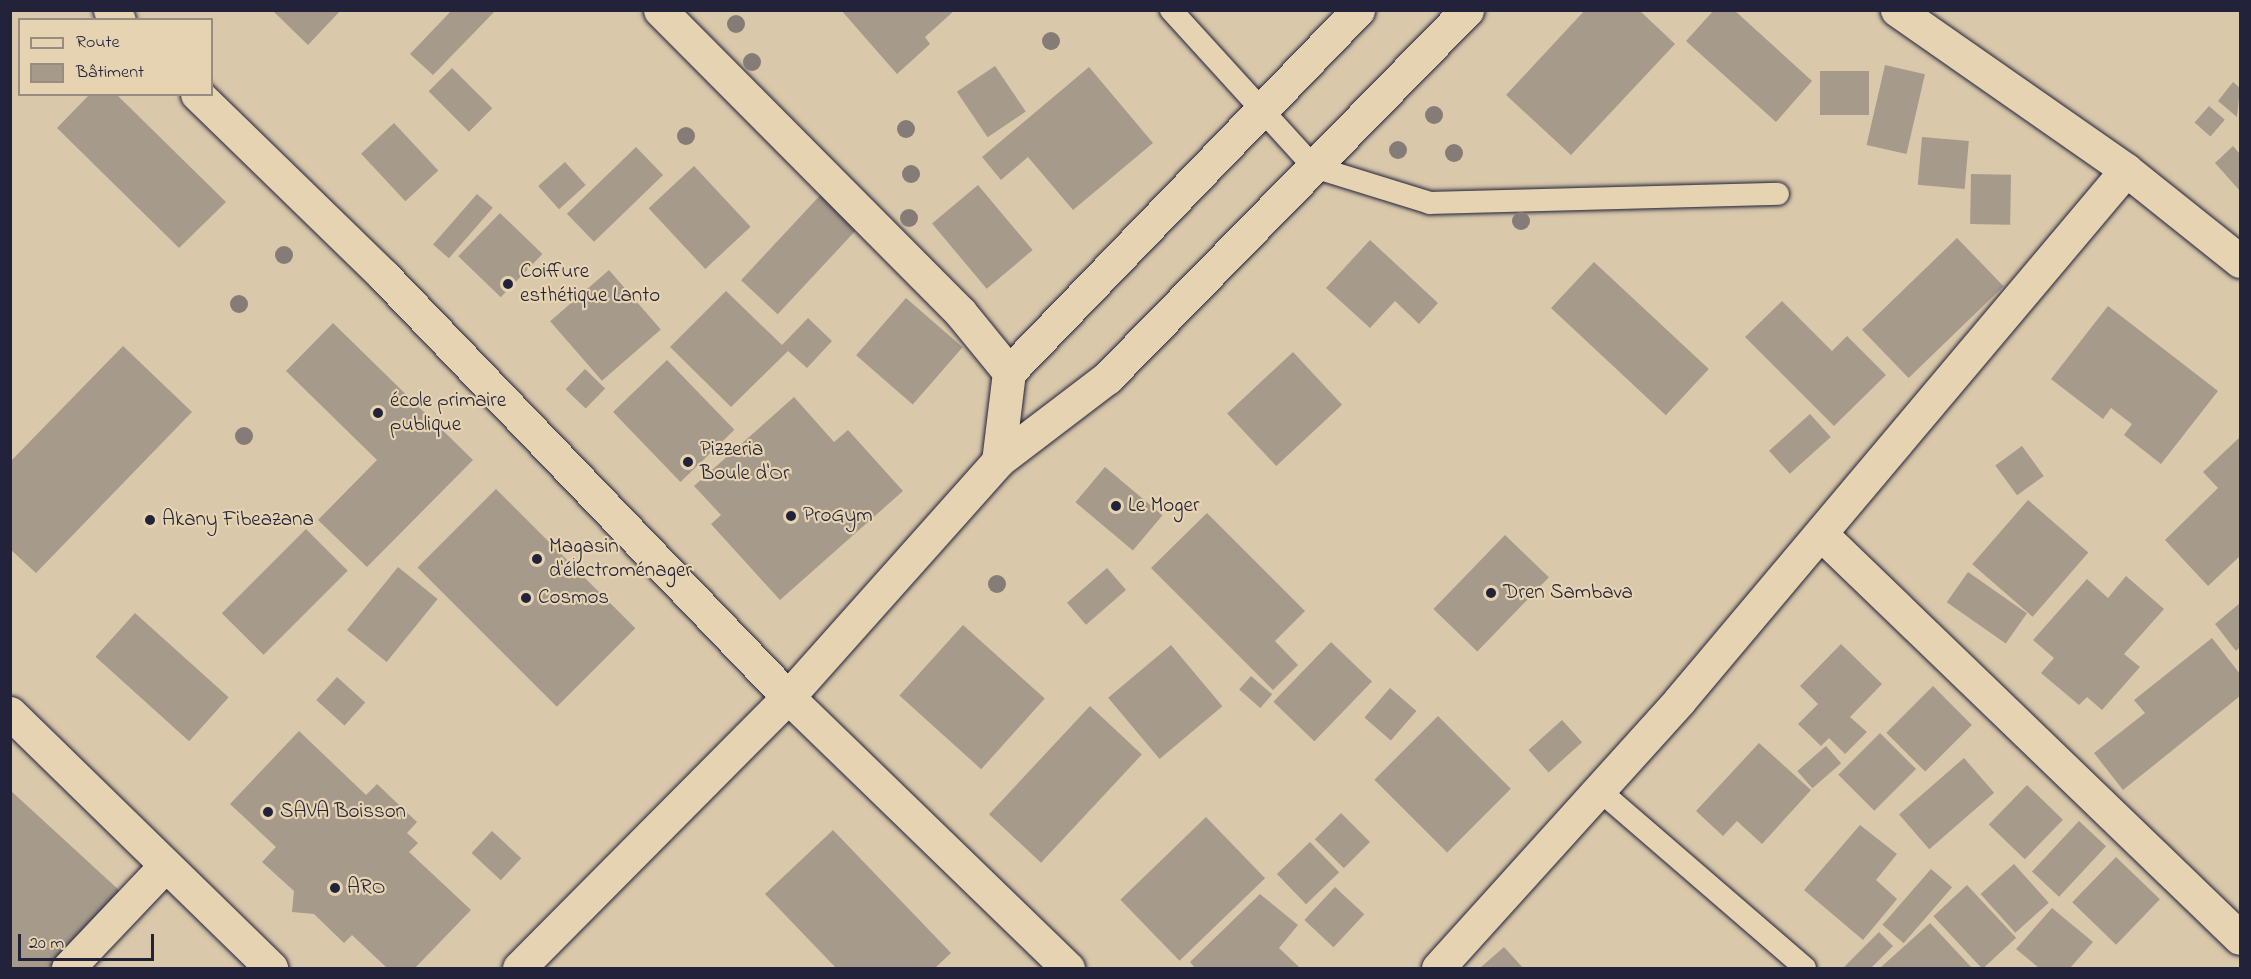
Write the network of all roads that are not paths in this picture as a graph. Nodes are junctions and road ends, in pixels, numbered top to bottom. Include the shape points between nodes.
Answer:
1 (660, 10) edge
2 (1171, 10) edge
3 (1358, 10) edge
4 (1467, 10) edge
5 (1897, 10) edge
6 (199, 96) edge
7 (1261, 112) junction
8 (1314, 167) junction
9 (2126, 170) junction
10 (1778, 194) dead end
11 (2241, 261) edge
12 (1009, 372) junction
13 (998, 461) junction
14 (1821, 534) junction
15 (788, 697) junction
16 (10, 713) edge
17 (1599, 790) junction
18 (163, 868) junction
19 (2241, 939) edge
20 (68, 969) edge
21 (271, 969) edge
22 (519, 969) edge
23 (1068, 969) edge
24 (1438, 969) edge
25 (1805, 969) edge

1 - 12 street via 960,312
2 - 7 lane
3 - 7 street
4 - 8 street
5 - 9 street
6 - 15 street via 384,276
7 - 8 lane
7 - 12 street
8 - 10 lane via 1430,203
8 - 13 street via 1107,378
9 - 11 street
9 - 14 street
12 - 13 street
13 - 15 street
14 - 17 street
14 - 19 street
15 - 22 street
15 - 23 street
16 - 18 street
17 - 24 street
17 - 25 lane
18 - 20 street
18 - 21 street

